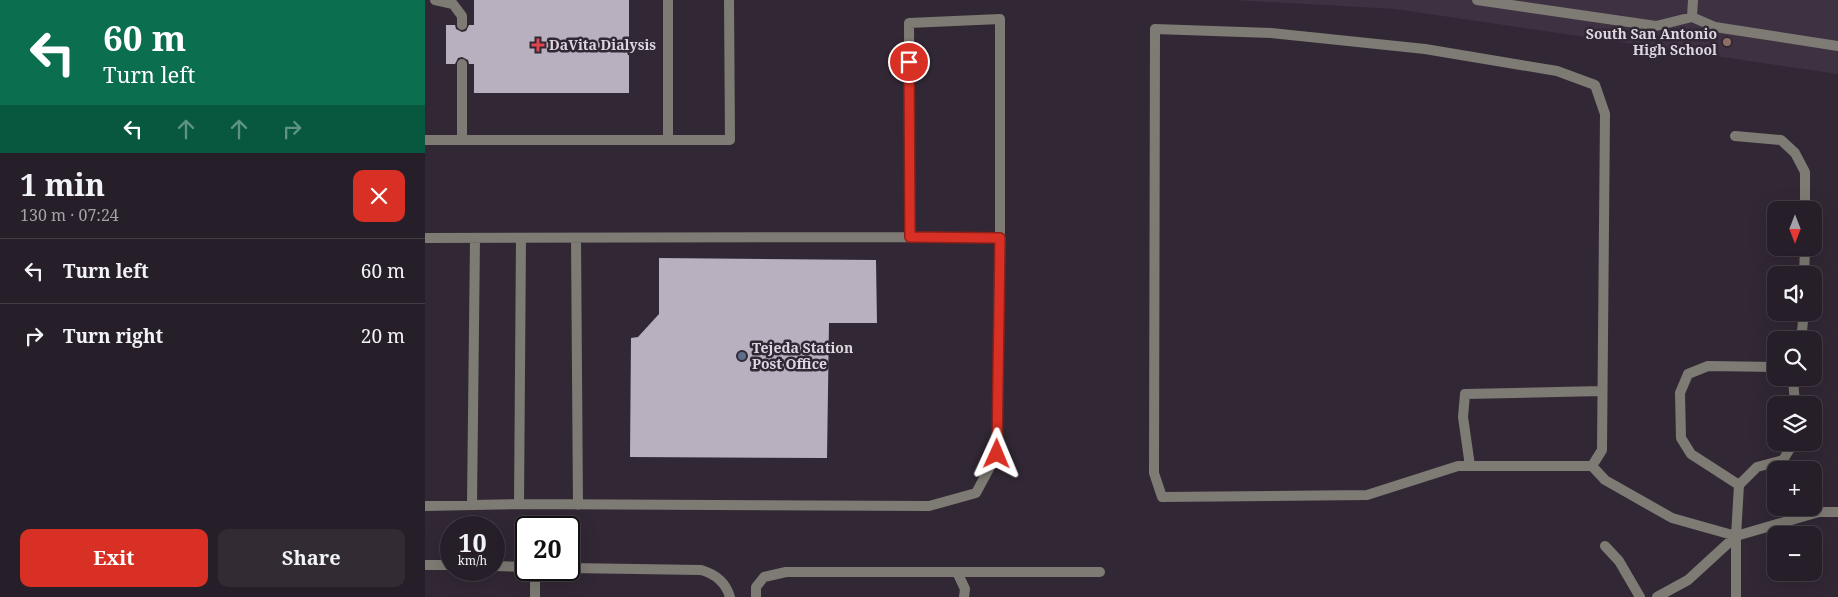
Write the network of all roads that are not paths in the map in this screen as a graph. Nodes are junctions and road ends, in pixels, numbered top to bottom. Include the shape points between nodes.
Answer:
1 (435, 0) edge
2 (668, 0) edge
3 (729, 0) edge
4 (1477, 0) edge
5 (1693, 0) edge
6 (1692, 18) junction
7 (462, 25) dead end
8 (1838, 46) edge
9 (462, 64) dead end
10 (1735, 136) dead end
11 (462, 139) junction
12 (425, 140) edge
13 (668, 140) junction
14 (1805, 201) edge
15 (910, 237) junction
16 (425, 238) edge
17 (475, 238) junction
18 (521, 238) junction
19 (576, 238) junction
20 (1000, 238) junction
21 (1767, 367) edge
22 (1602, 391) junction
23 (1788, 451) edge
24 (1470, 466) junction
25 (1592, 466) junction
26 (1739, 485) junction
27 (519, 504) junction
28 (472, 505) junction
29 (579, 505) junction
30 (425, 506) edge
31 (1838, 512) edge
32 (1736, 536) junction
33 (1605, 546) dead end
34 (425, 565) edge
35 (440, 566) edge
36 (580, 568) edge
37 (957, 572) junction
38 (1099, 572) dead end
39 (535, 581) edge
40 (535, 597) edge
41 (731, 597) edge
42 (756, 597) edge
43 (965, 597) edge
44 (1640, 597) edge
45 (1657, 597) edge
46 (1736, 597) edge

1 - 7 street via 453,4 462,16
2 - 13 street
3 - 13 street via 730,140
4 - 6 street via 1656,26
5 - 6 street
6 - 8 street via 1715,28
9 - 11 street
10 - 14 street via 1781,140 1795,153 1805,172
11 - 12 street
11 - 13 street
15 - 19 street
15 - 20 street
15 - 20 street via 909,23 1000,19
16 - 17 street
17 - 18 street
17 - 28 street
18 - 19 street
18 - 27 street
19 - 29 street
20 - 29 street via 997,454 976,493 929,506
21 - 26 street via 1708,366 1688,374 1680,393 1681,438 1691,454
22 - 24 street via 1465,394 1463,417
22 - 24 street via 1605,114 1595,84 1557,71 1425,49 1271,33 1155,29 1154,473 1162,497 1367,494 1458,466
22 - 25 street via 1602,450
23 - 26 street via 1783,460 1757,467
24 - 25 street
25 - 32 street via 1605,480 1672,518
26 - 32 street
27 - 28 street
27 - 29 street
28 - 30 street
31 - 32 street via 1819,512
32 - 45 street via 1688,580
32 - 46 street
33 - 44 street via 1619,561
34 - 35 street
36 - 41 street via 701,570 722,581
37 - 38 street
37 - 42 street via 786,572 764,577 756,587
37 - 43 street
39 - 40 street

